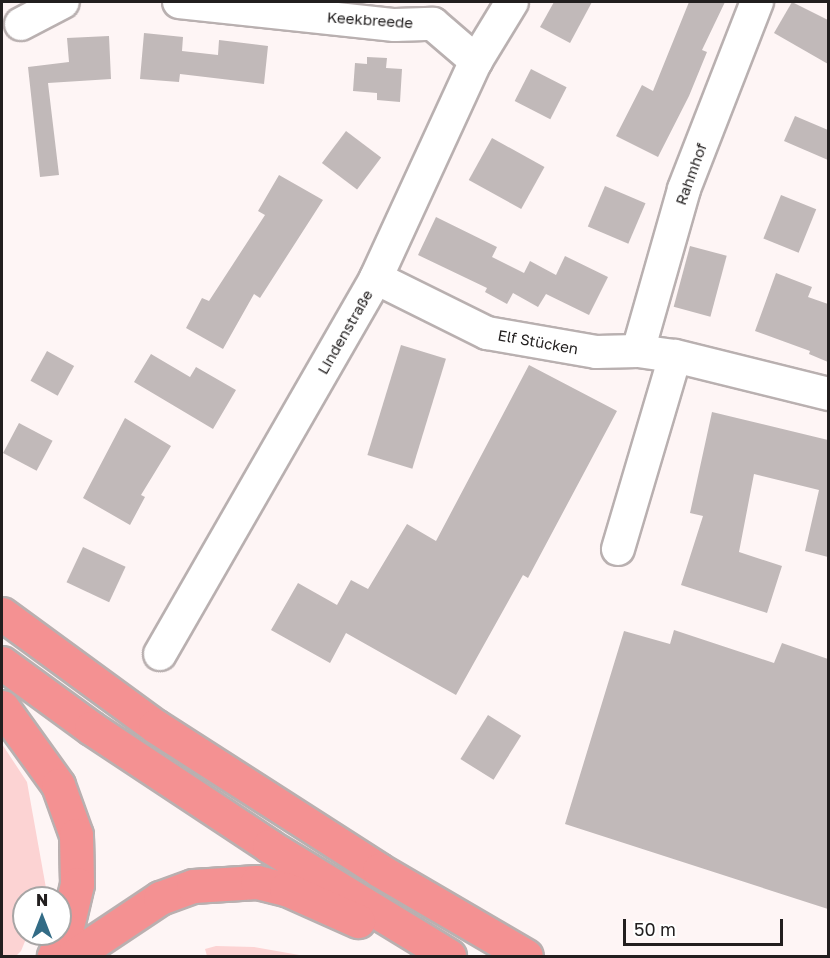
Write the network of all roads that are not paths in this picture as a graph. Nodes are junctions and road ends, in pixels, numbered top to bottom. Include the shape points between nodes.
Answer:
1 (63, 2) edge
2 (179, 2) edge
3 (512, 2) edge
4 (757, 2) edge
5 (431, 13) edge
6 (21, 24) dead end
7 (476, 61) junction
8 (376, 278) junction
9 (638, 351) junction
10 (675, 356) junction
11 (828, 394) edge
12 (618, 549) dead end
13 (2, 614) edge
14 (160, 654) dead end
15 (2, 663) edge
16 (2, 707) edge
17 (54, 957) edge
18 (73, 957) edge
19 (437, 957) edge
20 (449, 957) edge
21 (526, 957) edge

1 - 6 street
2 - 5 street, Keekbreede via 395,25
3 - 7 street, Lindenstraße
4 - 9 street, Rahmhof via 684,189
5 - 7 street, Keekbreede
7 - 8 street, Lindenstraße
8 - 9 street, Elf Stücken via 487,333 596,352
8 - 14 street, Lindenstraße
9 - 10 street, Elf Stücken
10 - 11 street, Elf Stücken
10 - 12 street
13 - 21 highway via 155,726 379,870
15 - 20 highway via 269,846
16 - 17 highway via 58,785 76,835 77,884 66,931
18 - 19 highway via 160,898 193,886 257,882 286,889

